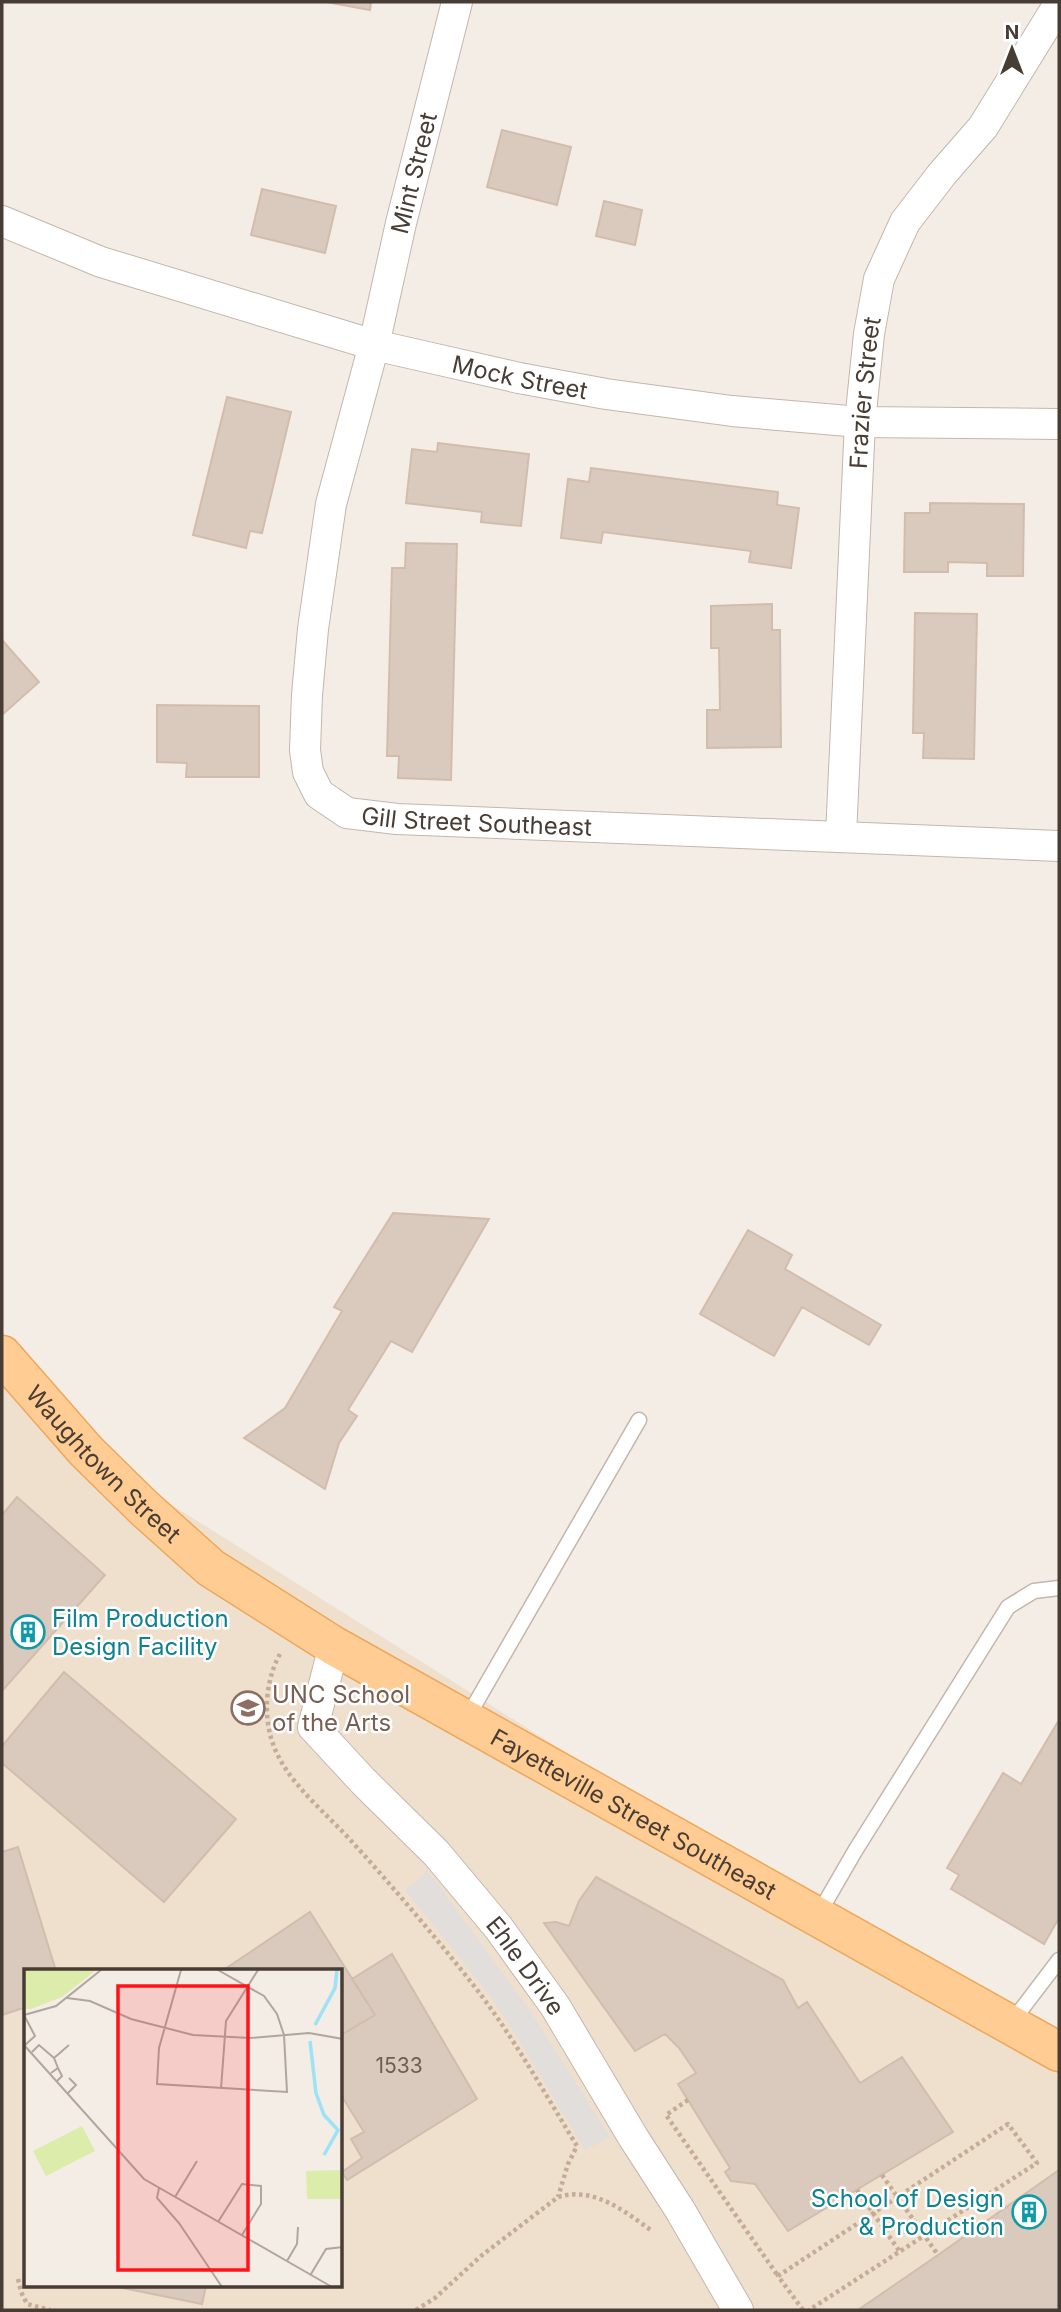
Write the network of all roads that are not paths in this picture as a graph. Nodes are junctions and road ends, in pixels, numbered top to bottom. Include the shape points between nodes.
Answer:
1 (457, 2) edge
2 (1059, 3) edge
3 (2, 221) edge
4 (374, 345) junction
5 (860, 422) junction
6 (1059, 424) edge
7 (841, 836) junction
8 (1059, 846) edge
9 (2, 1355) edge
10 (639, 1420) dead end
11 (211, 1568) joint
12 (1059, 1588) edge
13 (334, 1646) junction
14 (467, 1720) junction
15 (817, 1916) junction
16 (1059, 1960) edge
17 (1010, 2024) junction
18 (1059, 2052) edge
19 (738, 2310) edge

1 - 4 street, Mint Street
2 - 5 street, Frazier Street via 983,127 905,222 880,279
3 - 4 street, Mock Street via 101,262
4 - 5 street, Mock Street via 606,394
4 - 7 street, Gill Street Southeast via 331,504 313,629 305,750 308,772 319,794 347,813 397,819
5 - 6 street, Mock Street
5 - 7 street, Frazier Street
7 - 8 street, Gill Street Southeast
9 - 11 main road, Waughtown Street via 86,1451
10 - 14 lane
11 - 13 main road, Fayetteville Street Southeast
12 - 15 lane via 1034,1591 1008,1607
13 - 14 main road, Fayetteville Street Southeast
13 - 19 street, Ehle Drive via 313,1727 436,1853 506,1938 555,2006
14 - 15 main road, Fayetteville Street Southeast
15 - 17 main road, Fayetteville Street Southeast
16 - 17 lane
17 - 18 main road, Fayetteville Street Southeast

